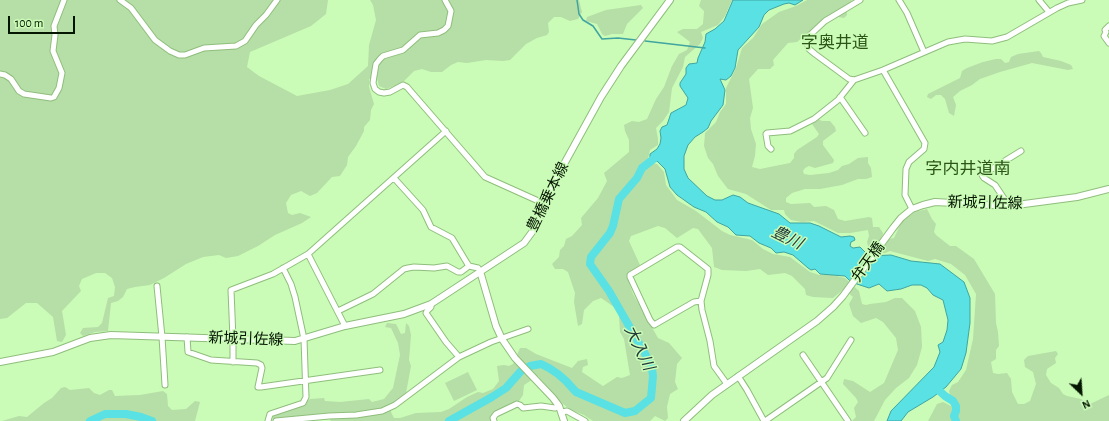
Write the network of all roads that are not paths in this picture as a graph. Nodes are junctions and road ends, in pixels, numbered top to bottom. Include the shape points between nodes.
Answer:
1 (64, 0) edge
2 (120, 0) edge
3 (277, 0) edge
4 (445, 0) edge
5 (670, 0) edge
6 (860, 0) edge
7 (899, 0) edge
8 (1039, 0) edge
9 (1082, 0) edge
10 (1049, 12) junction
11 (1109, 26) edge
12 (1109, 43) edge
13 (924, 52) junction
14 (883, 70) junction
15 (0, 74) edge
16 (857, 80) junction
17 (840, 97) junction
18 (446, 131) junction
19 (865, 133) dead end
20 (771, 149) dead end
21 (1021, 151) dead end
22 (394, 178) junction
23 (1109, 189) edge
24 (545, 204) junction
25 (1009, 206) junction
26 (912, 209) junction
27 (893, 228) joint
28 (308, 254) junction
29 (469, 266) junction
30 (283, 268) junction
31 (480, 271) junction
32 (157, 286) dead end
33 (702, 301) junction
34 (431, 304) junction
35 (338, 311) junction
36 (345, 326) junction
37 (528, 330) dead end
38 (162, 336) junction
39 (187, 337) junction
40 (234, 339) junction
41 (304, 339) junction
42 (502, 339) junction
43 (851, 340) dead end
44 (803, 354) dead end
45 (459, 357) junction
46 (0, 362) edge
47 (233, 362) junction
48 (380, 370) dead end
49 (738, 376) junction
50 (306, 380) junction
51 (822, 382) junction
52 (727, 384) junction
53 (165, 385) dead end
54 (561, 409) junction
55 (493, 420) edge
56 (268, 421) edge
57 (276, 421) edge
58 (564, 421) edge
59 (585, 421) edge
60 (684, 421) edge
61 (764, 421) edge
62 (848, 421) edge

1 - 15 street via 54,26 53,51 62,73 54,97 24,94 11,79
2 - 3 street via 131,8 155,40 170,51 186,55 204,48 236,46 245,41
4 - 18 street via 451,11 448,26 438,33 420,35 403,50 383,56 376,64 373,83 379,92 384,93 403,85 408,87
5 - 24 main road, 豊橋乗本線 via 601,97
6 - 16 street via 825,21 810,34 807,42 809,49 815,54 849,79
7 - 13 street
8 - 10 street
9 - 10 street
10 - 13 street via 999,40 956,40
11 - 12 street via 1104,36
13 - 14 street
14 - 16 street
14 - 26 street via 925,143 924,149 906,168 905,195
16 - 17 street
17 - 19 street
17 - 20 street via 814,119 795,130 767,133 768,146
18 - 22 street
18 - 24 street via 485,177
21 - 25 street via 982,175 995,185
22 - 28 street
22 - 29 street via 424,210 431,227 452,238
23 - 25 main road, 新城引佐線 via 1077,197
24 - 31 main road, 豊橋乗本線 via 535,228 524,243
25 - 26 main road, 新城引佐線 via 935,202
26 - 27 main road, 新城引佐線
27 - 49 main road, 弁天橋 via 844,296 833,307
28 - 30 street
28 - 35 street
29 - 31 street
29 - 35 street via 461,272 447,266 404,269 373,294
30 - 40 street via 231,290
30 - 41 street via 295,297
31 - 34 main road, 新城引佐線
31 - 42 main road
32 - 38 street
33 - 33 street via 708,270 680,247 630,274 654,325 694,302
33 - 52 street via 713,362
34 - 36 main road, 新城引佐線 via 404,314
34 - 45 street via 426,313
35 - 36 street
36 - 41 main road, 新城引佐線
37 - 42 street
38 - 39 main road, 新城引佐線
38 - 46 main road, 新城引佐線 via 101,336 53,352
38 - 53 street
39 - 40 main road, 新城引佐線
39 - 47 street via 188,352 211,360
40 - 41 main road, 新城引佐線
40 - 47 street
41 - 50 street
42 - 45 street
42 - 54 main road via 515,358
43 - 51 street
44 - 51 street
45 - 57 street via 395,405 382,411
47 - 50 street via 261,365 258,387 261,388
48 - 50 street
49 - 52 main road
49 - 61 street
50 - 56 street via 306,397 303,403 270,414
51 - 61 street
51 - 62 street
52 - 60 main road
54 - 55 street via 541,406 523,408 517,404 496,414
54 - 58 main road
54 - 59 street

